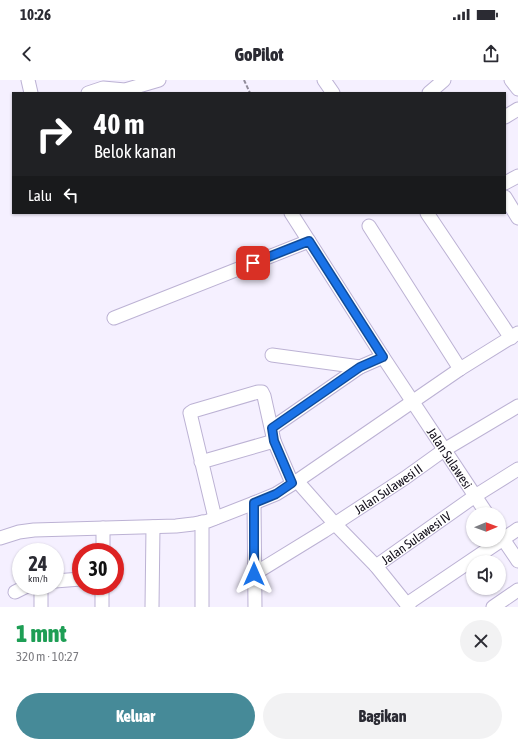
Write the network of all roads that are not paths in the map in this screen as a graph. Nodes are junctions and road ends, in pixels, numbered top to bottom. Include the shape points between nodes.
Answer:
1 (28, 80) edge
2 (159, 80) edge
3 (324, 80) edge
4 (444, 80) edge
5 (511, 80) edge
6 (518, 89) edge
7 (31, 92) edge
8 (91, 92) edge
9 (332, 92) edge
10 (430, 92) edge
11 (518, 109) edge
12 (506, 116) edge
13 (518, 176) edge
14 (506, 183) edge
15 (506, 199) edge
16 (292, 214) edge
17 (428, 214) edge
18 (518, 218) edge
19 (369, 226) dead end
20 (309, 241) junction
21 (114, 318) dead end
22 (514, 335) edge
23 (272, 355) dead end
24 (383, 357) junction
25 (360, 367) junction
26 (460, 369) junction
27 (413, 402) junction
28 (518, 406) edge
29 (273, 434) junction
30 (444, 450) junction
31 (201, 462) junction
32 (518, 469) edge
33 (295, 482) junction
34 (475, 496) junction
35 (254, 503) junction
36 (482, 507) edge
37 (215, 518) junction
38 (202, 522) junction
39 (153, 527) junction
40 (330, 527) junction
41 (103, 528) junction
42 (518, 529) edge
43 (506, 534) edge
44 (0, 538) edge
45 (103, 543) edge
46 (506, 543) edge
47 (486, 547) edge
48 (518, 561) edge
49 (376, 566) junction
50 (254, 574) junction
51 (518, 590) edge
52 (41, 595) edge
53 (102, 595) edge
54 (408, 605) edge
55 (41, 607) edge
56 (102, 607) edge
57 (152, 607) edge
58 (202, 607) edge
59 (254, 607) edge
60 (493, 607) edge

1 - 7 street
2 - 8 street via 125,90 103,88
3 - 9 street
4 - 10 street
5 - 6 street
11 - 12 street
13 - 14 street
15 - 18 street
16 - 20 street, Jalan Sulawesi
17 - 22 street
19 - 26 street
20 - 21 street
20 - 24 street, Jalan Sulawesi
22 - 26 street
23 - 25 street
24 - 25 street
24 - 27 street, Jalan Sulawesi
25 - 29 street
26 - 27 street
27 - 30 street, Jalan Sulawesi
27 - 33 street
28 - 30 street, Jalan Sulawesi II
29 - 31 street
29 - 31 street via 261,392 190,412
29 - 33 street
30 - 34 street, Jalan Sulawesi
30 - 40 street, Jalan Sulawesi II
31 - 37 street
32 - 34 street, Jalan Sulawesi IV
33 - 35 street via 276,494
33 - 40 street
34 - 36 street, Jalan Sulawesi
34 - 49 street, Jalan Sulawesi IV
35 - 37 street
35 - 50 street
37 - 38 street
38 - 39 street
38 - 58 street
39 - 41 street
39 - 57 street
40 - 49 street
40 - 50 street, Jalan Sulawesi II
41 - 44 street via 34,530
41 - 45 street
42 - 43 street
46 - 48 street
47 - 54 street
49 - 54 street
50 - 59 street
51 - 60 street
52 - 55 street
53 - 56 street

